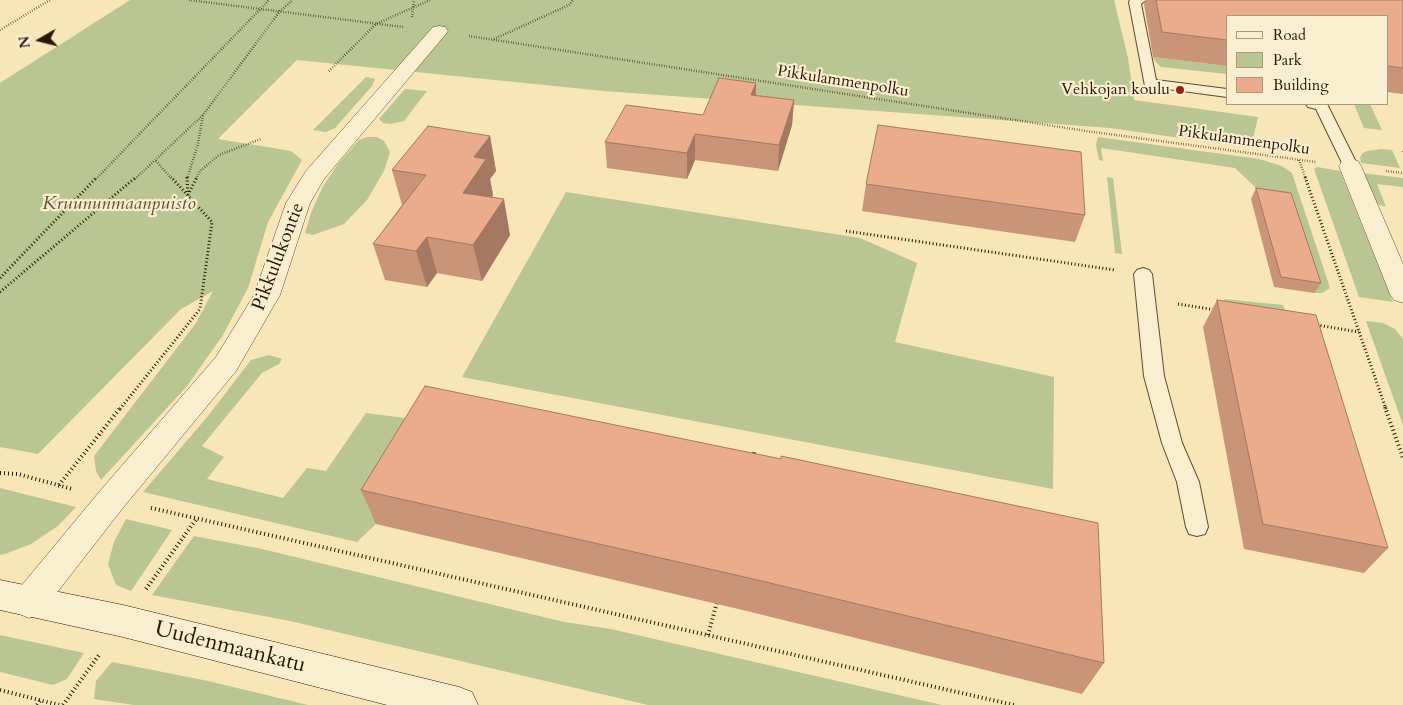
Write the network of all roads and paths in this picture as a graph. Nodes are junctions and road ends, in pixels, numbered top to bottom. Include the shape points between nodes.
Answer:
1 (50, 0) edge
2 (190, 0) edge
3 (269, 0) edge
4 (293, 0) edge
5 (430, 0) edge
6 (574, 0) edge
7 (1140, 0) edge
8 (260, 9) junction
9 (280, 12) junction
10 (376, 24) junction
11 (0, 30) edge
12 (439, 31) junction
13 (493, 39) junction
14 (329, 71) dead end
15 (1226, 93) edge
16 (1321, 105) edge
17 (202, 115) junction
18 (261, 139) dead end
19 (1299, 160) junction
20 (156, 161) junction
21 (1350, 166) junction
22 (1403, 173) edge
23 (188, 195) junction
24 (846, 231) dead end
25 (1143, 274) joint
26 (0, 278) edge
27 (0, 292) edge
28 (1403, 294) edge
29 (1146, 299) junction
30 (1223, 311) edge
31 (1311, 324) edge
32 (1359, 332) junction
33 (755, 450) dead end
34 (1403, 458) edge
35 (752, 460) edge
36 (0, 473) edge
37 (58, 485) junction
38 (111, 500) junction
39 (1198, 527) dead end
40 (718, 598) edge
41 (15, 599) edge
42 (708, 635) junction
43 (0, 690) edge
44 (38, 703) edge
45 (59, 705) edge
46 (459, 705) edge
47 (1014, 705) edge

1 - 11 path
2 - 8 path, Pikkulammenpolku
3 - 8 path
4 - 9 path
5 - 10 path
6 - 13 path
7 - 15 lane via 1135,2 1150,83
8 - 9 path, Pikkulammenpolku
8 - 26 path
9 - 10 path, Pikkulammenpolku
9 - 17 path
10 - 12 path, Pikkulammenpolku
10 - 14 path
12 - 13 path, Pikkulammenpolku
12 - 38 street, Pikkulukontie via 314,176 298,203 267,295 250,326 226,364
13 - 19 path, Pikkulammenpolku via 1086,131
16 - 21 lane
17 - 20 path
17 - 23 path via 198,144 187,176
18 - 23 path via 219,155 200,171
19 - 21 path, Pikkulammenpolku
19 - 32 path
20 - 23 path
20 - 27 path
21 - 22 path, Pikkulammenpolku
21 - 28 street
23 - 37 path via 212,222 200,309
24 - 25 path
25 - 29 lane
29 - 30 path
29 - 39 lane via 1154,376 1172,442 1188,482
31 - 32 path
32 - 34 path
33 - 35 path
36 - 37 path via 18,474
37 - 38 path
38 - 41 street, Pikkulukontie
38 - 42 path
40 - 42 path
41 - 46 street, Uudenmaankatu via 123,621
42 - 47 path
43 - 44 path
44 - 45 path

